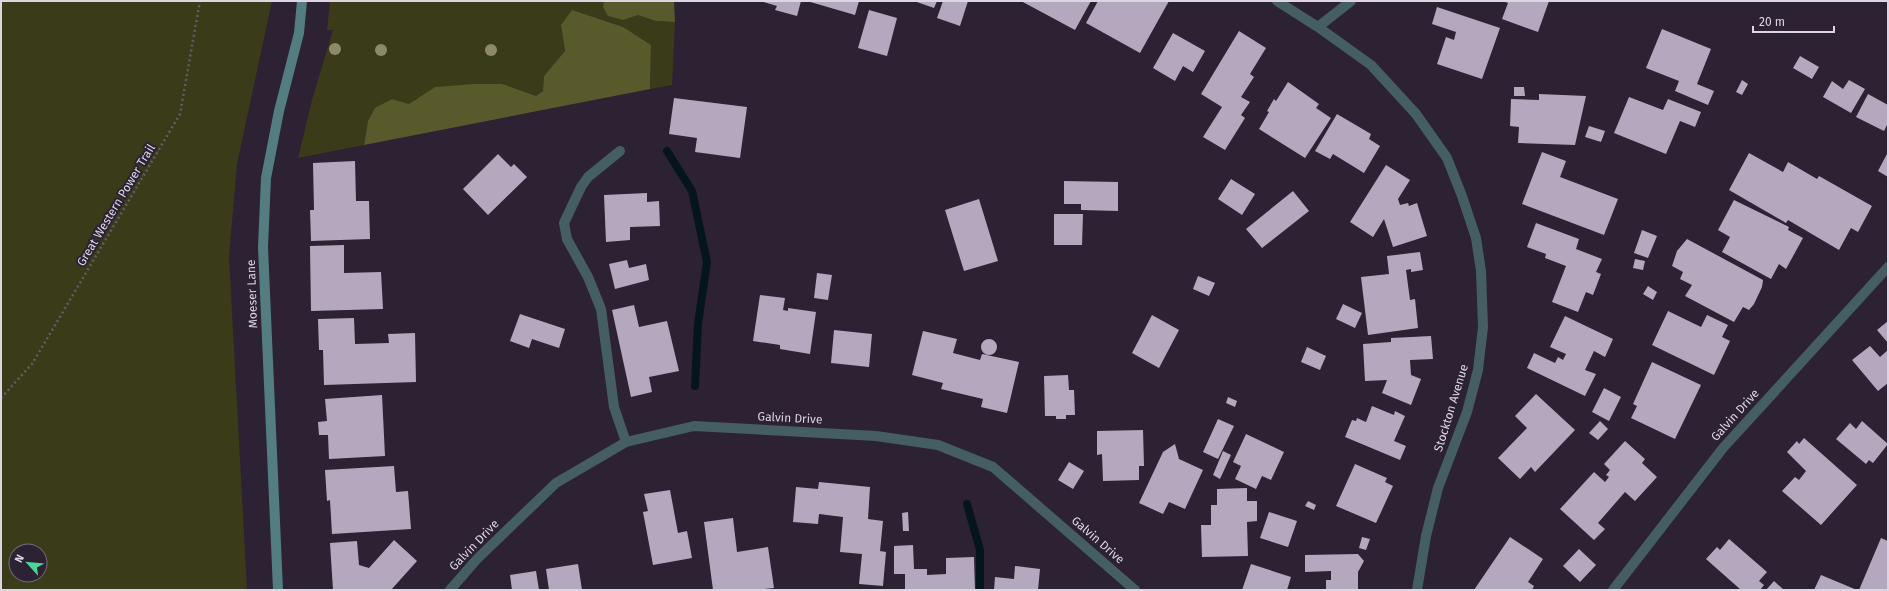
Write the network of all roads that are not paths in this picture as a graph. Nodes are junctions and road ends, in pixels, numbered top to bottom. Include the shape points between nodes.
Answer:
1 (302, 1) edge
2 (1277, 1) edge
3 (1350, 1) edge
4 (1318, 27) junction
5 (620, 151) dead end
6 (1888, 267) edge
7 (626, 442) junction
8 (278, 590) edge
9 (450, 590) edge
10 (1135, 590) edge
11 (1417, 590) edge
12 (1613, 590) edge

1 - 8 street, Moeser Lane via 299,33 279,111 266,178 264,231
2 - 4 street, Stockton Avenue
3 - 4 street
4 - 11 street, Stockton Avenue via 1371,66 1416,114 1447,158 1477,245 1481,271 1483,327 1478,370 1466,412 1438,488 1426,536
5 - 7 street via 588,177 581,186 564,223 567,239 601,309 614,407
6 - 12 street, Galvin Drive via 1723,448
7 - 9 street, Galvin Drive via 556,484 477,559
7 - 10 street, Galvin Drive via 694,426 876,436 938,445 993,467

